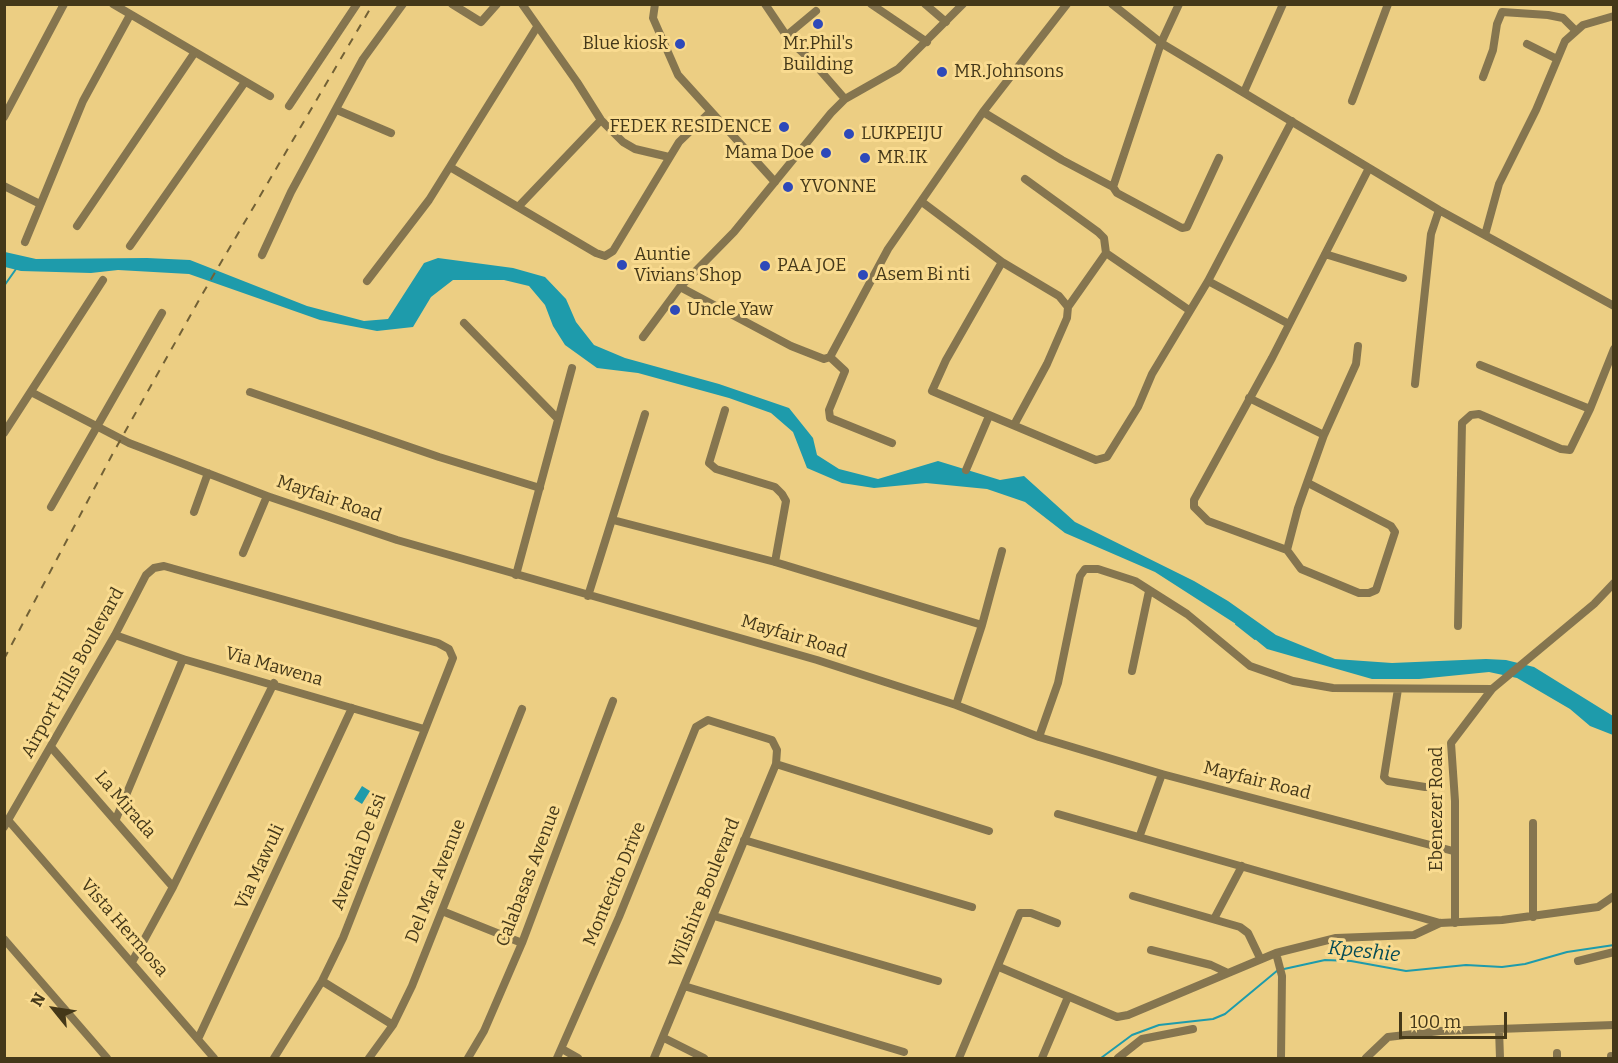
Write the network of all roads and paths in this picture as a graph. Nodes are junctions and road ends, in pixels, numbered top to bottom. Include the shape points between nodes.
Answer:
1 (64, 4) edge
2 (113, 4) edge
3 (357, 4) edge
4 (403, 4) edge
5 (452, 4) edge
6 (497, 4) edge
7 (522, 4) edge
8 (656, 4) edge
9 (765, 4) edge
10 (872, 4) edge
11 (925, 4) edge
12 (963, 4) edge
13 (1067, 4) edge
14 (1112, 4) edge
15 (1179, 4) edge
16 (1283, 4) edge
17 (1388, 4) edge
18 (816, 11) dead end
19 (130, 15) junction
20 (1614, 16) edge
21 (946, 22) junction
22 (537, 27) junction
23 (1575, 30) junction
24 (786, 36) junction
25 (927, 42) junction
26 (1161, 43) junction
27 (1527, 44) dead end
28 (195, 52) junction
29 (1557, 58) junction
30 (1483, 77) dead end
31 (245, 82) junction
32 (1244, 92) junction
33 (270, 96) dead end
34 (845, 99) junction
35 (1352, 101) dead end
36 (289, 106) dead end
37 (337, 110) junction
38 (710, 112) junction
39 (983, 112) junction
40 (4, 117) edge
41 (601, 120) junction
42 (1292, 121) junction
43 (391, 133) dead end
44 (669, 158) junction
45 (1219, 158) dead end
46 (450, 167) junction
47 (1370, 168) junction
48 (1025, 179) dead end
49 (775, 182) junction
50 (4, 186) edge
51 (1113, 187) junction
52 (922, 202) junction
53 (40, 204) junction
54 (519, 206) junction
55 (1439, 210) junction
56 (77, 226) dead end
57 (1485, 235) junction
58 (24, 242) dead end
59 (130, 246) dead end
60 (1106, 253) junction
61 (1325, 254) junction
62 (262, 255) dead end
63 (1002, 262) junction
64 (1403, 278) dead end
65 (103, 280) dead end
66 (367, 281) dead end
67 (1208, 281) junction
68 (680, 287) junction
69 (1075, 294) junction
70 (1059, 296) junction
71 (1614, 306) edge
72 (1068, 307) junction
73 (1189, 310) junction
74 (162, 313) dead end
75 (464, 323) dead end
76 (1289, 324) junction
77 (643, 337) dead end
78 (1358, 346) dead end
79 (1614, 349) edge
80 (830, 357) junction
81 (1480, 364) dead end
82 (572, 368) dead end
83 (1415, 384) dead end
84 (31, 392) junction
85 (250, 392) dead end
86 (1249, 398) junction
87 (1590, 409) junction
88 (725, 410) dead end
89 (645, 414) dead end
90 (989, 416) junction
91 (558, 419) junction
92 (1014, 425) junction
93 (98, 427) junction
94 (4, 433) edge
95 (1324, 435) junction
96 (892, 443) dead end
97 (966, 470) dead end
98 (208, 473) junction
99 (1308, 483) junction
100 (540, 488) junction
101 (267, 496) junction
102 (51, 507) dead end
103 (194, 512) dead end
104 (613, 520) junction
105 (1287, 550) junction
106 (1002, 551) dead end
107 (243, 553) dead end
108 (775, 562) junction
109 (516, 575) junction
110 (1614, 584) edge
111 (1149, 591) junction
112 (588, 596) junction
113 (982, 625) junction
114 (1458, 626) dead end
115 (115, 636) junction
116 (449, 650) joint
117 (183, 659) junction
118 (1132, 671) dead end
119 (274, 683) junction
120 (1398, 689) junction
121 (1492, 689) junction
122 (613, 701) dead end
123 (956, 705) junction
124 (352, 708) junction
125 (522, 709) dead end
126 (424, 729) junction
127 (1040, 737) junction
128 (51, 747) junction
129 (776, 764) junction
130 (1161, 774) junction
131 (1425, 787) dead end
132 (1059, 814) dead end
133 (116, 819) junction
134 (1533, 823) dead end
135 (6, 824) edge
136 (989, 831) dead end
137 (1140, 836) junction
138 (744, 840) junction
139 (1453, 851) junction
140 (1242, 866) junction
141 (174, 887) junction
142 (1133, 896) dead end
143 (1614, 896) edge
144 (972, 907) dead end
145 (442, 911) junction
146 (714, 916) junction
147 (1533, 917) junction
148 (1214, 919) junction
149 (1057, 923) dead end
150 (1440, 923) junction
151 (1455, 923) junction
152 (4, 939) edge
153 (522, 943) junction
154 (1151, 950) dead end
155 (1276, 952) junction
156 (1614, 952) edge
157 (1260, 958) junction
158 (1578, 961) dead end
159 (132, 962) junction
160 (999, 967) junction
161 (1226, 972) junction
162 (322, 981) junction
163 (938, 981) dead end
164 (684, 986) junction
165 (1068, 997) junction
166 (393, 1025) junction
167 (1614, 1025) edge
168 (1193, 1029) dead end
169 (1499, 1029) junction
170 (664, 1038) junction
171 (198, 1039) junction
172 (562, 1049) junction
173 (904, 1052) dead end
174 (107, 1059) edge
175 (214, 1059) edge
176 (274, 1059) edge
177 (369, 1059) edge
178 (468, 1059) edge
179 (557, 1059) edge
180 (578, 1059) edge
181 (654, 1059) edge
182 (704, 1059) edge
183 (959, 1059) edge
184 (1042, 1059) edge
185 (1118, 1059) edge
186 (1281, 1059) edge
187 (1366, 1059) edge
188 (1500, 1059) edge

1 - 40 street
2 - 19 street
3 - 36 street
4 - 37 street via 363,59
5 - 6 street via 481,22
7 - 22 street
8 - 38 street via 653,18 678,75
9 - 24 street
10 - 25 street
11 - 21 street
12 - 21 street
13 - 39 street
14 - 26 street
15 - 26 street
16 - 32 street
17 - 35 street
18 - 24 street
19 - 28 street
19 - 53 street via 83,100
20 - 23 street via 1593,20
21 - 25 street
22 - 41 street
22 - 46 street
23 - 29 street
23 - 30 street via 1556,16 1502,12
24 - 34 street
25 - 34 street via 898,69
26 - 32 street
26 - 51 street
27 - 29 street
28 - 31 street
28 - 56 street
29 - 57 street via 1536,110 1498,184
31 - 33 street
31 - 59 street
32 - 42 street
34 - 49 street
37 - 43 street
37 - 62 street via 291,192
38 - 44 street via 679,142
38 - 49 street
39 - 51 street
39 - 52 street
41 - 44 street via 635,149
41 - 54 street
42 - 47 street
42 - 67 street
44 - 54 street via 613,251 605,256
45 - 51 street via 1187,227 1182,228 1117,193
46 - 54 street
46 - 66 street
47 - 55 street
47 - 61 street
48 - 60 street via 1098,232 1104,238
49 - 68 street via 734,232
50 - 53 street
52 - 63 street
52 - 80 street via 888,249
53 - 58 street
55 - 57 street
55 - 83 street via 1431,234
57 - 71 street
60 - 69 street
60 - 73 street
61 - 64 street
61 - 76 street
63 - 70 street
63 - 90 street via 932,391
65 - 84 street
67 - 73 street
67 - 76 street
68 - 77 street
68 - 80 street via 791,346 824,359
69 - 70 street
69 - 72 street
70 - 72 street
72 - 92 street via 1047,364
73 - 92 street via 1107,457 1096,459
74 - 93 street
75 - 91 street
76 - 86 street
78 - 95 street via 1356,364
79 - 87 street
80 - 96 street via 843,366 845,374 829,410 830,418
81 - 87 street
82 - 91 street
84 - 93 street, Mayfair Road
84 - 94 street
85 - 100 street via 439,458
86 - 95 street
86 - 105 street via 1196,494 1194,507 1208,522
87 - 114 street via 1570,450 1479,414 1462,423
88 - 108 street via 709,463 716,469 776,487 782,494 786,501
89 - 104 street
90 - 92 street
90 - 97 street
91 - 100 street
93 - 98 street, Mayfair Road
93 - 102 street
95 - 99 street
98 - 101 street, Mayfair Road
98 - 103 street
99 - 105 street
99 - 105 street via 1391,526 1395,532 1382,578 1376,590 1359,593 1301,569
100 - 109 street
101 - 107 street
101 - 109 street, Mayfair Road
104 - 108 street
104 - 112 street
106 - 113 street
108 - 113 street
109 - 112 street, Mayfair Road
110 - 121 street, Ebenezer Road
111 - 118 street
111 - 120 street via 1187,614 1242,661 1258,669 1293,681 1333,688
111 - 127 street via 1123,575 1085,569 1080,576 1058,683
112 - 123 street, Mayfair Road via 817,660
113 - 123 street
115 - 116 street, Airport Hills Boulevard via 147,575 164,566 438,643
115 - 117 street, Via Mawena
115 - 128 street, Airport Hills Boulevard
116 - 126 street, Avenida De Esi via 453,658
117 - 119 street, Via Mawena
117 - 133 street
119 - 124 street, Via Mawena
119 - 141 street
120 - 121 street
120 - 131 street via 1384,777
121 - 139 street, Ebenezer Road via 1451,743
122 - 153 street, Calabasas Avenue
123 - 127 street, Mayfair Road
124 - 126 street, Via Mawena
124 - 171 street, Via Mawuli
125 - 145 street, Del Mar Avenue
126 - 162 street, Avenida De Esi via 362,892
127 - 130 street, Mayfair Road
128 - 133 street, La Mirada
128 - 135 street, Airport Hills Boulevard
129 - 136 street
129 - 138 street, Wilshire Boulevard
129 - 172 street, Montecito Drive via 777,750 772,740 708,720 696,728
130 - 137 street
130 - 139 street, Mayfair Road
132 - 137 street
133 - 141 street, La Mirada
134 - 147 street
135 - 159 street, Vista Hermosa
137 - 140 street
138 - 144 street
138 - 146 street, Wilshire Boulevard
139 - 151 street, Ebenezer Road
140 - 148 street
140 - 150 street
141 - 159 street
142 - 148 street
143 - 147 street via 1598,907
145 - 153 street
145 - 166 street, Del Mar Avenue
146 - 163 street
146 - 164 street, Wilshire Boulevard
147 - 151 street
148 - 157 street via 1245,930
149 - 160 street via 1020,913
150 - 151 street
150 - 155 street via 1414,935 1336,938
152 - 174 street
153 - 178 street, Calabasas Avenue
154 - 161 street
155 - 157 street
155 - 186 street via 1282,976
156 - 158 street
157 - 161 street
159 - 171 street, Vista Hermosa
160 - 165 street
160 - 183 street
161 - 165 street via 1128,1015 1108,1014
162 - 166 street
162 - 176 street, Avenida De Esi
164 - 170 street, Wilshire Boulevard
164 - 173 street
165 - 184 street
166 - 177 street, Del Mar Avenue
167 - 169 street
168 - 185 street via 1142,1039
169 - 187 street via 1388,1037
169 - 188 street
170 - 181 street, Wilshire Boulevard
170 - 182 street
171 - 175 street, Vista Hermosa
172 - 179 street, Montecito Drive
172 - 180 street

